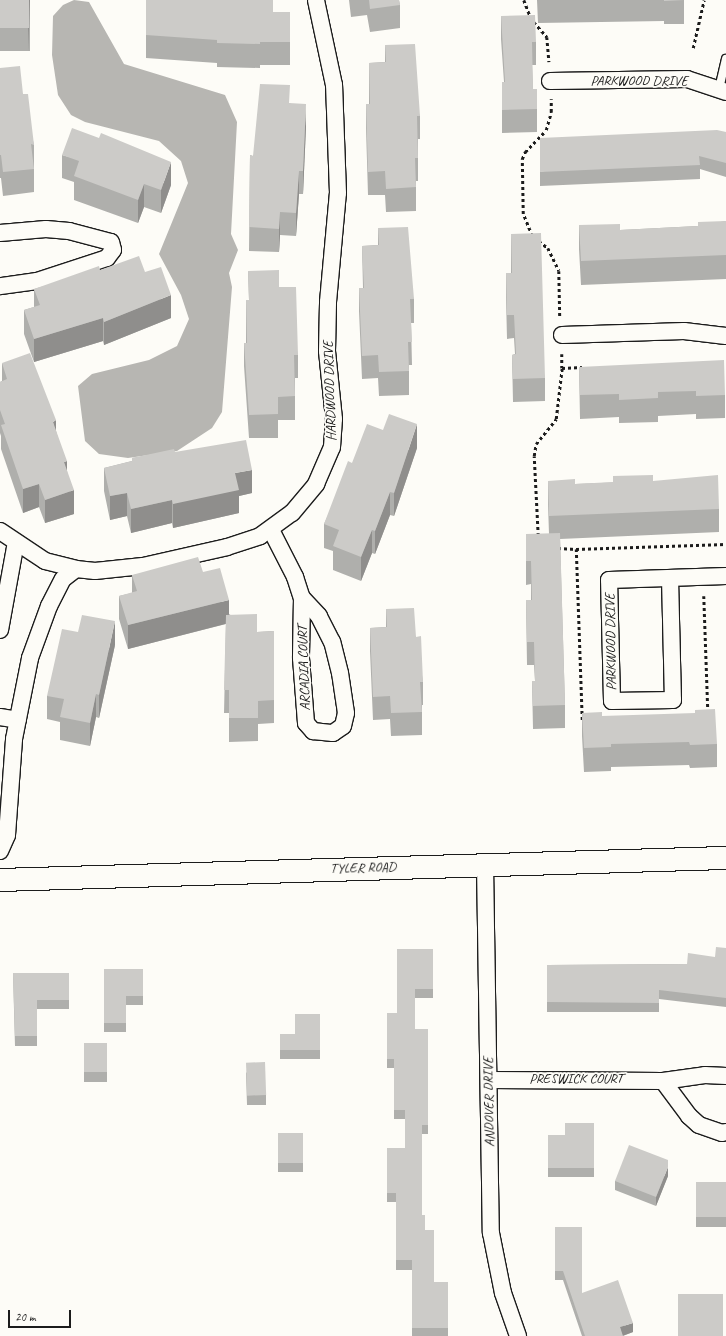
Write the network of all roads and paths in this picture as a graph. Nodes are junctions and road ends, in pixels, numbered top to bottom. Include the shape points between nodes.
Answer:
1 (316, 0) edge
2 (524, 0) edge
3 (704, 0) edge
4 (549, 45) dead end
5 (693, 48) dead end
6 (726, 59) edge
7 (550, 81) dead end
8 (722, 91) edge
9 (551, 112) dead end
10 (0, 233) edge
11 (0, 286) edge
12 (562, 335) junction
13 (726, 336) edge
14 (585, 367) edge
15 (562, 368) junction
16 (271, 530) junction
17 (0, 531) edge
18 (541, 540) edge
19 (16, 542) junction
20 (726, 544) edge
21 (552, 547) edge
22 (576, 549) junction
23 (76, 569) junction
24 (726, 576) edge
25 (670, 578) junction
26 (704, 592) dead end
27 (302, 598) junction
28 (0, 630) edge
29 (708, 716) edge
30 (0, 717) edge
31 (590, 719) edge
32 (18, 720) junction
33 (0, 851) edge
34 (726, 858) edge
35 (485, 864) junction
36 (0, 880) edge
37 (726, 1076) edge
38 (489, 1080) junction
39 (663, 1081) junction
40 (726, 1132) edge
41 (518, 1336) edge

1 - 16 street, HARDWOOD DRIVE via 334,85 337,116 338,193 330,262 327,323 327,351 334,419 332,447 316,484 292,513
2 - 4 path via 531,20 547,37
3 - 5 path
6 - 8 lane
7 - 8 street, PARKWOOD DRIVE via 687,79
9 - 12 path via 542,136 522,158 523,214 532,237 548,248 559,271
10 - 11 street via 46,229 69,231 111,242 113,250 107,258 51,276
12 - 13 street via 684,331
12 - 15 path
14 - 15 path
15 - 18 path via 556,419 536,444 534,456 537,535
16 - 23 street, HARDWOOD DRIVE via 227,547 143,566 95,571
16 - 27 street, ARCADIA COURT via 295,577
17 - 19 street, HARDWOOD DRIVE
19 - 23 street, HARDWOOD DRIVE via 45,561
19 - 28 street
20 - 22 path
21 - 22 path
22 - 31 path via 582,720
23 - 32 street via 63,579 49,606 30,658
24 - 25 street, PARKWOOD DRIVE
25 - 25 street, PARKWOOD DRIVE via 673,700 612,701 609,580
26 - 29 path
27 - 27 street, ARCADIA COURT via 301,658 306,723 313,731 333,733 343,726 346,713 340,673 332,642 319,616
30 - 32 street
32 - 33 street via 7,835
34 - 35 street, TYLER ROAD
35 - 36 street, TYLER ROAD
35 - 38 street, ANDOVER DRIVE
37 - 39 street, PRESWICK COURT via 705,1075
38 - 39 street, PRESWICK COURT
38 - 41 street, ANDOVER DRIVE via 491,1233 500,1281
39 - 40 street via 689,1116 699,1125

